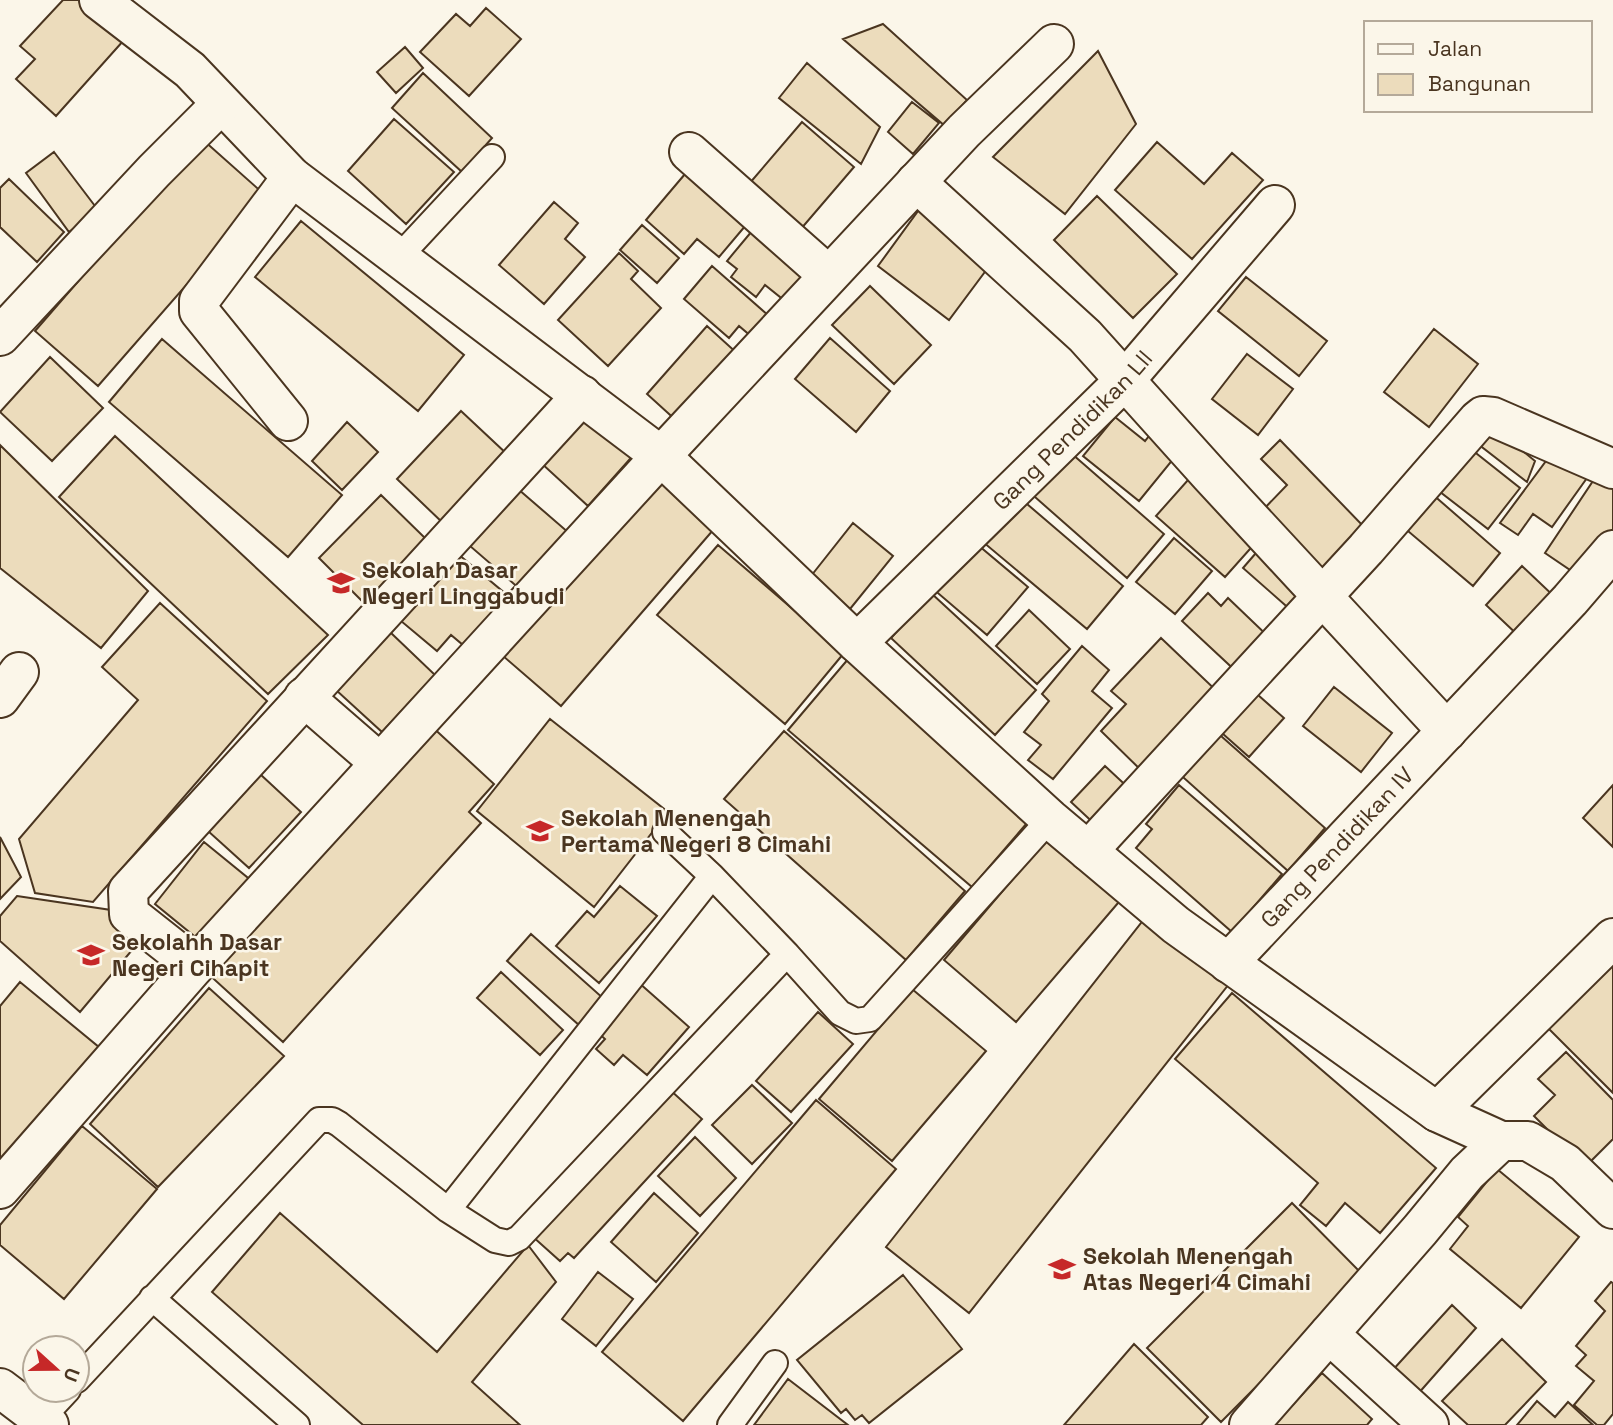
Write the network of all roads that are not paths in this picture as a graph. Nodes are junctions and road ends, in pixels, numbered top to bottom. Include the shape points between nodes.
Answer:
1 (99, 0) edge
2 (1054, 44) dead end
3 (221, 104) junction
4 (689, 152) dead end
5 (492, 157) dead end
6 (292, 177) junction
7 (916, 182) junction
8 (1275, 205) dead end
9 (399, 257) junction
10 (828, 275) junction
11 (0, 335) edge
12 (1126, 379) junction
13 (582, 395) junction
14 (288, 421) dead end
15 (661, 456) junction
16 (1613, 469) edge
17 (1613, 550) edge
18 (1321, 597) junction
19 (857, 643) junction
20 (304, 697) junction
21 (1447, 731) junction
22 (380, 763) junction
23 (1050, 819) junction
24 (665, 832) dead end
25 (1088, 851) junction
26 (712, 876) junction
27 (1613, 938) edge
28 (787, 954) junction
29 (1228, 963) junction
30 (195, 966) junction
31 (1437, 1112) junction
32 (1501, 1141) junction
33 (0, 1189) edge
34 (1613, 1209) edge
35 (447, 1210) junction
36 (152, 1298) junction
37 (1329, 1334) junction
38 (775, 1363) dead end
39 (91, 1365) edge
40 (0, 1388) edge
41 (58, 1404) edge
42 (45, 1422) edge
43 (297, 1425) edge
44 (730, 1425) edge
45 (1249, 1425) edge
46 (1429, 1425) edge

1 - 3 street via 190,70
2 - 7 street
3 - 6 street
3 - 11 street
4 - 10 street
5 - 9 lane
6 - 9 street
6 - 14 street via 199,301 199,311
7 - 10 street
7 - 12 street
8 - 12 street, Gang Pendidikan Lll
9 - 13 street
10 - 15 street
12 - 18 street
12 - 19 street, Gang Pendidikan Lll
13 - 15 street
13 - 20 street
15 - 19 street
15 - 22 street
16 - 18 street via 1483,416
17 - 21 street, Gang Pendidikan IV
18 - 21 street
18 - 25 street
19 - 23 street
20 - 22 street
20 - 30 street via 128,891 129,914
21 - 29 street, Gang Pendidikan IV
22 - 30 street
23 - 25 street
23 - 28 lane via 870,1019 856,1021 840,1013
24 - 26 lane
25 - 29 street
26 - 28 lane
26 - 35 lane
27 - 31 street
28 - 35 lane via 519,1238 509,1243 495,1240
29 - 31 street
30 - 33 street
31 - 32 street
32 - 34 street via 1528,1141 1565,1163
32 - 37 street via 1467,1173
35 - 36 lane via 339,1124 319,1120
36 - 39 lane
36 - 43 lane
37 - 45 street
37 - 46 street
38 - 44 lane
40 - 42 street
41 - 42 lane

